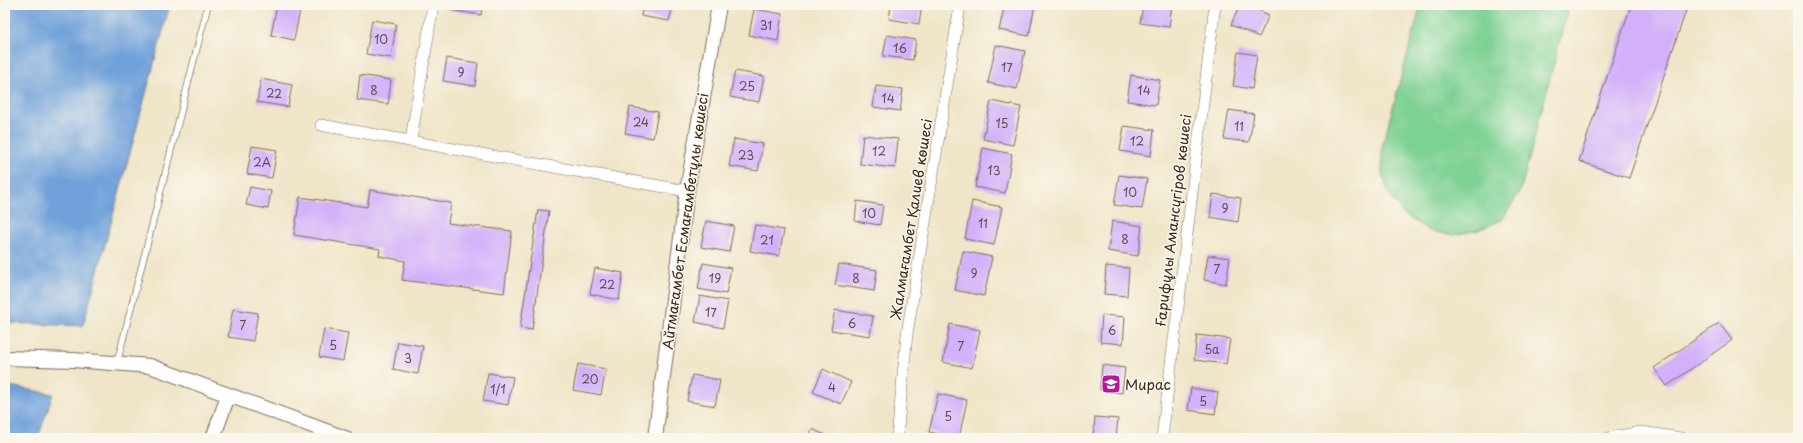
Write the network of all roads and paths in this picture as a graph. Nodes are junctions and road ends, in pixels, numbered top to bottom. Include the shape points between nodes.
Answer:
1 (208, 5) edge
2 (433, 5) edge
3 (719, 5) edge
4 (960, 5) edge
5 (1215, 5) edge
6 (321, 125) dead end
7 (411, 140) junction
8 (687, 191) junction
9 (5, 358) edge
10 (117, 364) junction
11 (228, 396) junction
12 (1640, 435) edge
13 (213, 438) edge
14 (345, 438) edge
15 (656, 438) edge
16 (897, 438) edge
17 (1162, 438) edge
18 (1609, 438) edge
19 (1676, 438) edge

1 - 10 lane
2 - 7 street
3 - 8 street, Айтмағамбет Есмағамбетұлы көшесі
4 - 16 street, Жалмағамбет Қалиев көшесі via 908,334
5 - 17 street, Ғарифұлы Амансүгіров көшесі
6 - 7 street
7 - 8 street
8 - 15 street, Айтмағамбет Есмағамбетұлы көшесі
9 - 10 street
10 - 11 street via 150,366
11 - 13 street
11 - 14 street
12 - 18 street
12 - 19 street

